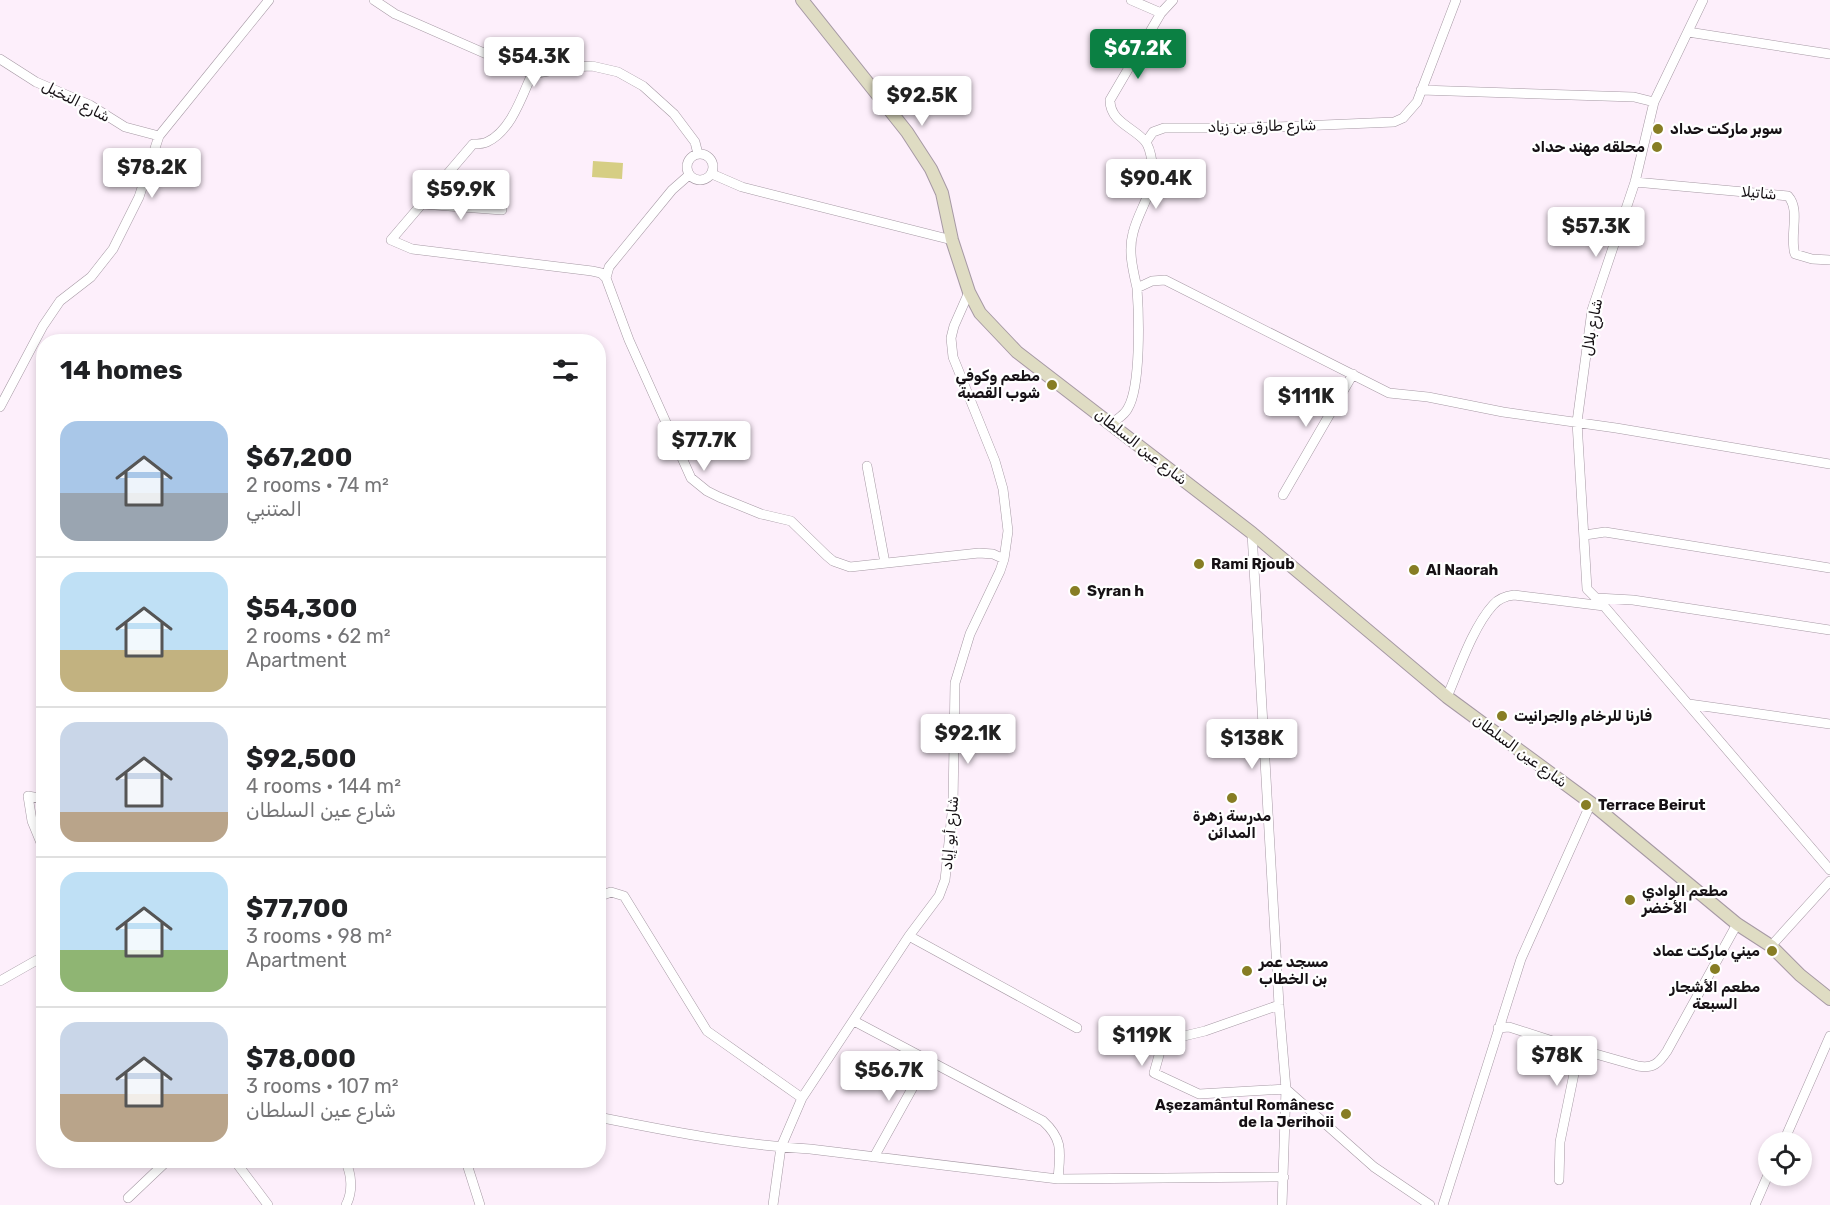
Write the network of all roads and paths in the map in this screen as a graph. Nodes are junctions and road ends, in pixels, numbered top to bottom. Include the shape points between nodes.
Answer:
1 (269, 0) edge
2 (374, 0) edge
3 (802, 0) edge
4 (1131, 0) edge
5 (1173, 0) edge
6 (1456, 0) edge
7 (1703, 0) edge
8 (1161, 13) junction
9 (1688, 32) junction
10 (1830, 54) edge
11 (0, 59) edge
12 (532, 74) junction
13 (1421, 90) junction
14 (1654, 102) junction
15 (159, 136) junction
16 (1146, 142) junction
17 (698, 154) junction
18 (712, 174) junction
19 (689, 175) junction
20 (1635, 182) junction
21 (422, 204) junction
22 (502, 210) dead end
23 (952, 240) junction
24 (1830, 260) edge
25 (606, 278) junction
26 (1137, 288) junction
27 (969, 292) junction
28 (39, 334) edge
29 (36, 339) edge
30 (1353, 374) junction
31 (0, 406) edge
32 (1577, 422) junction
33 (1111, 424) junction
34 (1830, 464) edge
35 (867, 466) dead end
36 (1283, 495) dead end
37 (1252, 533) junction
38 (1585, 534) junction
39 (1004, 559) junction
40 (885, 563) junction
41 (1830, 568) edge
42 (1587, 589) junction
43 (1597, 598) junction
44 (1577, 603) junction
45 (1604, 606) junction
46 (1830, 630) edge
47 (1447, 697) junction
48 (1689, 704) junction
49 (1830, 724) edge
50 (36, 798) edge
51 (1591, 803) junction
52 (36, 831) edge
53 (1830, 870) edge
54 (1830, 881) edge
55 (606, 894) edge
56 (1737, 924) junction
57 (909, 936) junction
58 (1771, 946) junction
59 (36, 961) edge
60 (0, 981) edge
61 (1830, 999) edge
62 (1279, 1005) junction
63 (854, 1020) junction
64 (1077, 1028) dead end
65 (1498, 1028) junction
66 (1830, 1036) edge
67 (1571, 1047) junction
68 (1590, 1053) junction
69 (1577, 1059) junction
70 (928, 1060) junction
71 (1286, 1089) junction
72 (802, 1098) junction
73 (606, 1119) edge
74 (1788, 1132) edge
75 (781, 1147) junction
76 (874, 1157) junction
77 (160, 1168) edge
78 (240, 1168) edge
79 (349, 1168) edge
80 (468, 1168) edge
81 (1284, 1177) junction
82 (1058, 1179) junction
83 (1559, 1180) dead end
84 (1763, 1186) edge
85 (128, 1198) dead end
86 (268, 1205) edge
87 (346, 1205) edge
88 (480, 1205) edge
89 (773, 1205) edge
90 (1282, 1205) edge
91 (1430, 1205) edge
92 (1443, 1205) edge
93 (1755, 1205) edge

1 - 15 street
2 - 12 street via 395,14
3 - 23 main road, شارع عين السلطان via 907,132 931,169 942,192
4 - 8 street
5 - 8 street
6 - 13 street, شارع طارق بن زياد
7 - 9 street, شارع بلال
8 - 16 street via 1110,100 1111,110 1119,120
9 - 10 street
9 - 14 street, شارع بلال
11 - 15 street, شارع النخيل via 124,127
12 - 17 street via 582,66 618,72 643,86 674,114 695,142
12 - 21 street via 506,125 487,142 473,144
13 - 14 street via 1624,97
13 - 16 street, شارع طارق بن زياد via 1412,110 1394,122 1164,128
14 - 20 street, شارع بلال
15 - 28 street via 139,198 113,249 91,277 60,301
16 - 26 street via 1154,176 1132,240
17 - 18 street via 707,155 713,162
17 - 19 street via 688,162
18 - 19 street via 700,181
18 - 23 street via 742,187
19 - 25 street via 609,267
20 - 24 street, شاتيلا via 1788,196 1793,206 1795,254
20 - 32 street, شارع بلال via 1593,310
21 - 22 street
21 - 25 street via 391,240 412,249 592,270
23 - 27 main road, شارع عين السلطان
25 - 40 street via 629,340 691,478 718,497 791,521 818,549 841,565
26 - 30 street via 1159,280 1172,282
26 - 33 street via 1134,390 1129,406
27 - 33 main road, شارع عين السلطان via 980,313 1017,352
27 - 39 street, شارع أبو إياد via 951,338 953,357 1002,482 1008,531
29 - 31 street
30 - 32 street via 1389,393
30 - 36 street
32 - 34 street
32 - 38 street, شارع بلال
33 - 37 main road, شارع عين السلطان
35 - 40 street
37 - 47 main road, شارع عين السلطان
37 - 62 street
38 - 41 street via 1605,532
38 - 42 street, شارع بلال
39 - 40 street via 979,553
39 - 57 street, شارع أبو إياد via 970,634 955,684 953,804 945,880 939,896
42 - 43 street
42 - 44 street via 1587,595
43 - 45 street
43 - 46 street via 1634,600
44 - 45 street
44 - 47 street via 1514,595 1498,600 1472,639
45 - 48 street
47 - 51 main road, شارع عين السلطان
48 - 49 street
48 - 53 street
50 - 52 street via 28,796
51 - 56 main road, شارع عين السلطان
51 - 65 street via 1521,959
54 - 58 street
55 - 72 street via 624,896 707,1030
56 - 58 main road, شارع عين السلطان
56 - 68 street via 1656,1065 1645,1067
57 - 63 street, شارع أبو إياد
57 - 64 street
58 - 61 main road, شارع عين السلطان
59 - 60 street
62 - 71 street
62 - 71 street via 1163,1041 1154,1073 1198,1094
63 - 70 street
63 - 72 street, شارع أبو إياد
65 - 67 street via 1509,1027
65 - 92 street
66 - 74 street
67 - 68 street
67 - 69 street
68 - 69 street
69 - 83 street via 1560,1142
70 - 76 street
70 - 82 street via 1054,1130 1059,1145
71 - 81 street
71 - 91 street via 1374,1167
72 - 75 street, شارع أبو إياد
73 - 75 street
75 - 76 street
75 - 89 street, شارع أبو إياد
76 - 82 street
77 - 85 street
78 - 86 street
79 - 87 street
80 - 88 street
81 - 82 street
81 - 90 street
84 - 93 street

